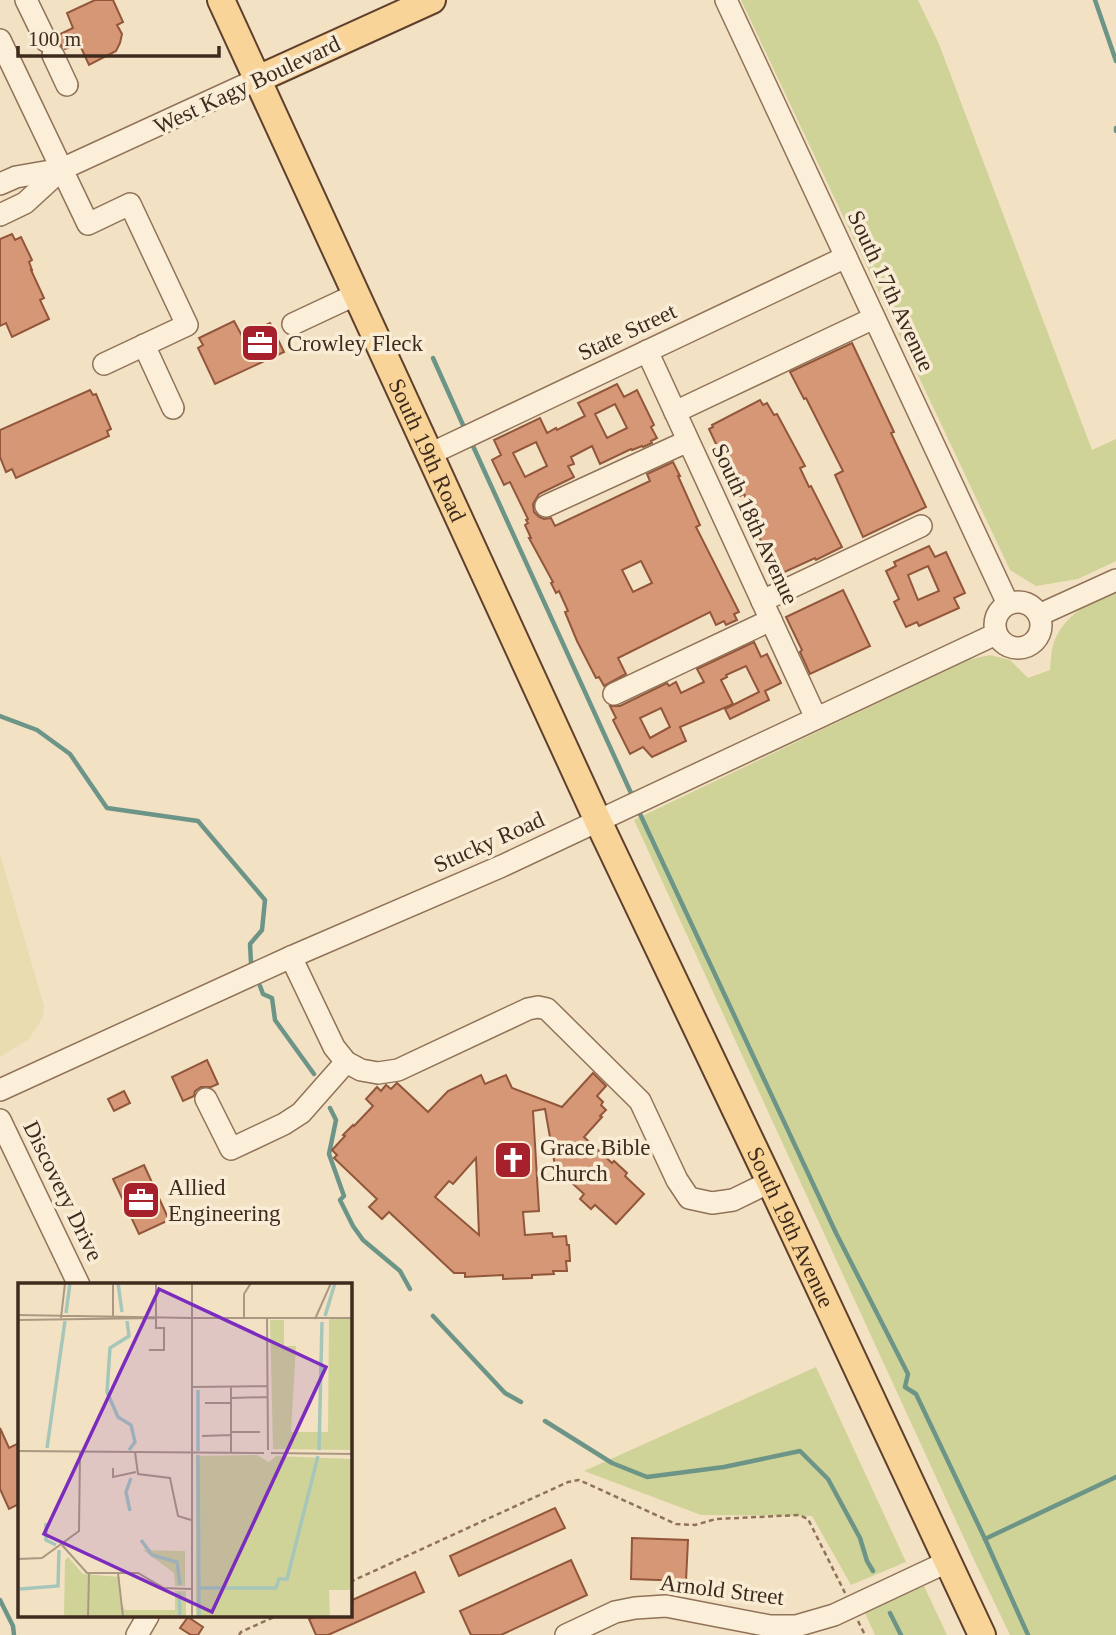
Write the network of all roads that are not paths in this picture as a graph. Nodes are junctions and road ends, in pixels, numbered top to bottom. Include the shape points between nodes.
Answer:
1 (26, 0) edge
2 (221, 0) edge
3 (432, 0) edge
4 (726, 0) edge
5 (0, 40) edge
6 (258, 79) junction
7 (67, 85) dead end
8 (62, 169) junction
9 (0, 184) edge
10 (0, 204) edge
11 (0, 215) edge
12 (846, 257) junction
13 (357, 294) junction
14 (874, 318) junction
15 (293, 324) dead end
16 (144, 345) junction
17 (647, 351) junction
18 (104, 364) dead end
19 (173, 408) dead end
20 (675, 412) junction
21 (688, 441) junction
22 (430, 454) junction
23 (546, 506) dead end
24 (921, 526) dead end
25 (1116, 580) edge
26 (762, 601) junction
27 (1008, 604) junction
28 (1039, 615) junction
29 (771, 620) junction
30 (996, 634) junction
31 (614, 694) dead end
32 (816, 719) junction
33 (598, 821) junction
34 (291, 957) junction
35 (345, 1062) junction
36 (0, 1090) edge
37 (206, 1099) dead end
38 (0, 1120) edge
39 (770, 1182) junction
40 (78, 1283) edge
41 (947, 1562) junction
42 (147, 1618) edge
43 (137, 1635) edge
44 (566, 1635) edge
45 (982, 1635) edge

1 - 7 street
2 - 6 main road
3 - 6 main road, West Kagy Boulevard
4 - 12 street, South 17th Avenue
5 - 8 street
6 - 8 street, West Kagy Boulevard
6 - 13 main road, South 19th Road
8 - 9 street, West Kagy Boulevard
8 - 10 street
8 - 11 street, West Kagy Boulevard via 26,203
8 - 16 street via 88,224 131,204 187,325
12 - 14 street, South 17th Avenue
12 - 17 street, State Street
13 - 15 street
13 - 22 main road, South 19th Road
14 - 20 street
14 - 27 street, South 17th Avenue
16 - 18 street
16 - 19 street
17 - 20 street, South 18th Avenue
17 - 22 street, State Street
20 - 21 street, South 18th Avenue
21 - 23 street
21 - 26 street, South 18th Avenue
22 - 33 main road, South 19th Road
24 - 26 street
25 - 28 street
26 - 29 street, South 18th Avenue
27 - 28 street via 1024,603
27 - 30 street via 996,618
28 - 30 street via 1040,632 1030,644 1015,648
29 - 31 street
29 - 32 street, South 18th Avenue
30 - 32 street, Stucky Road
32 - 33 street, Stucky Road
33 - 34 street, Stucky Road
33 - 39 main road, South 19th Avenue
34 - 35 street
34 - 36 street, Stucky Road
35 - 37 street via 300,1113 231,1149
35 - 39 street via 378,1073 398,1070 528,1009 547,1009 640,1101 690,1198 712,1203 733,1200
38 - 40 street, Discovery Drive
39 - 41 main road, South 19th Avenue
41 - 44 street, Arnold Street via 834,1615 796,1626 770,1626 666,1606 615,1612
41 - 45 main road, South 19th Avenue
42 - 43 street

